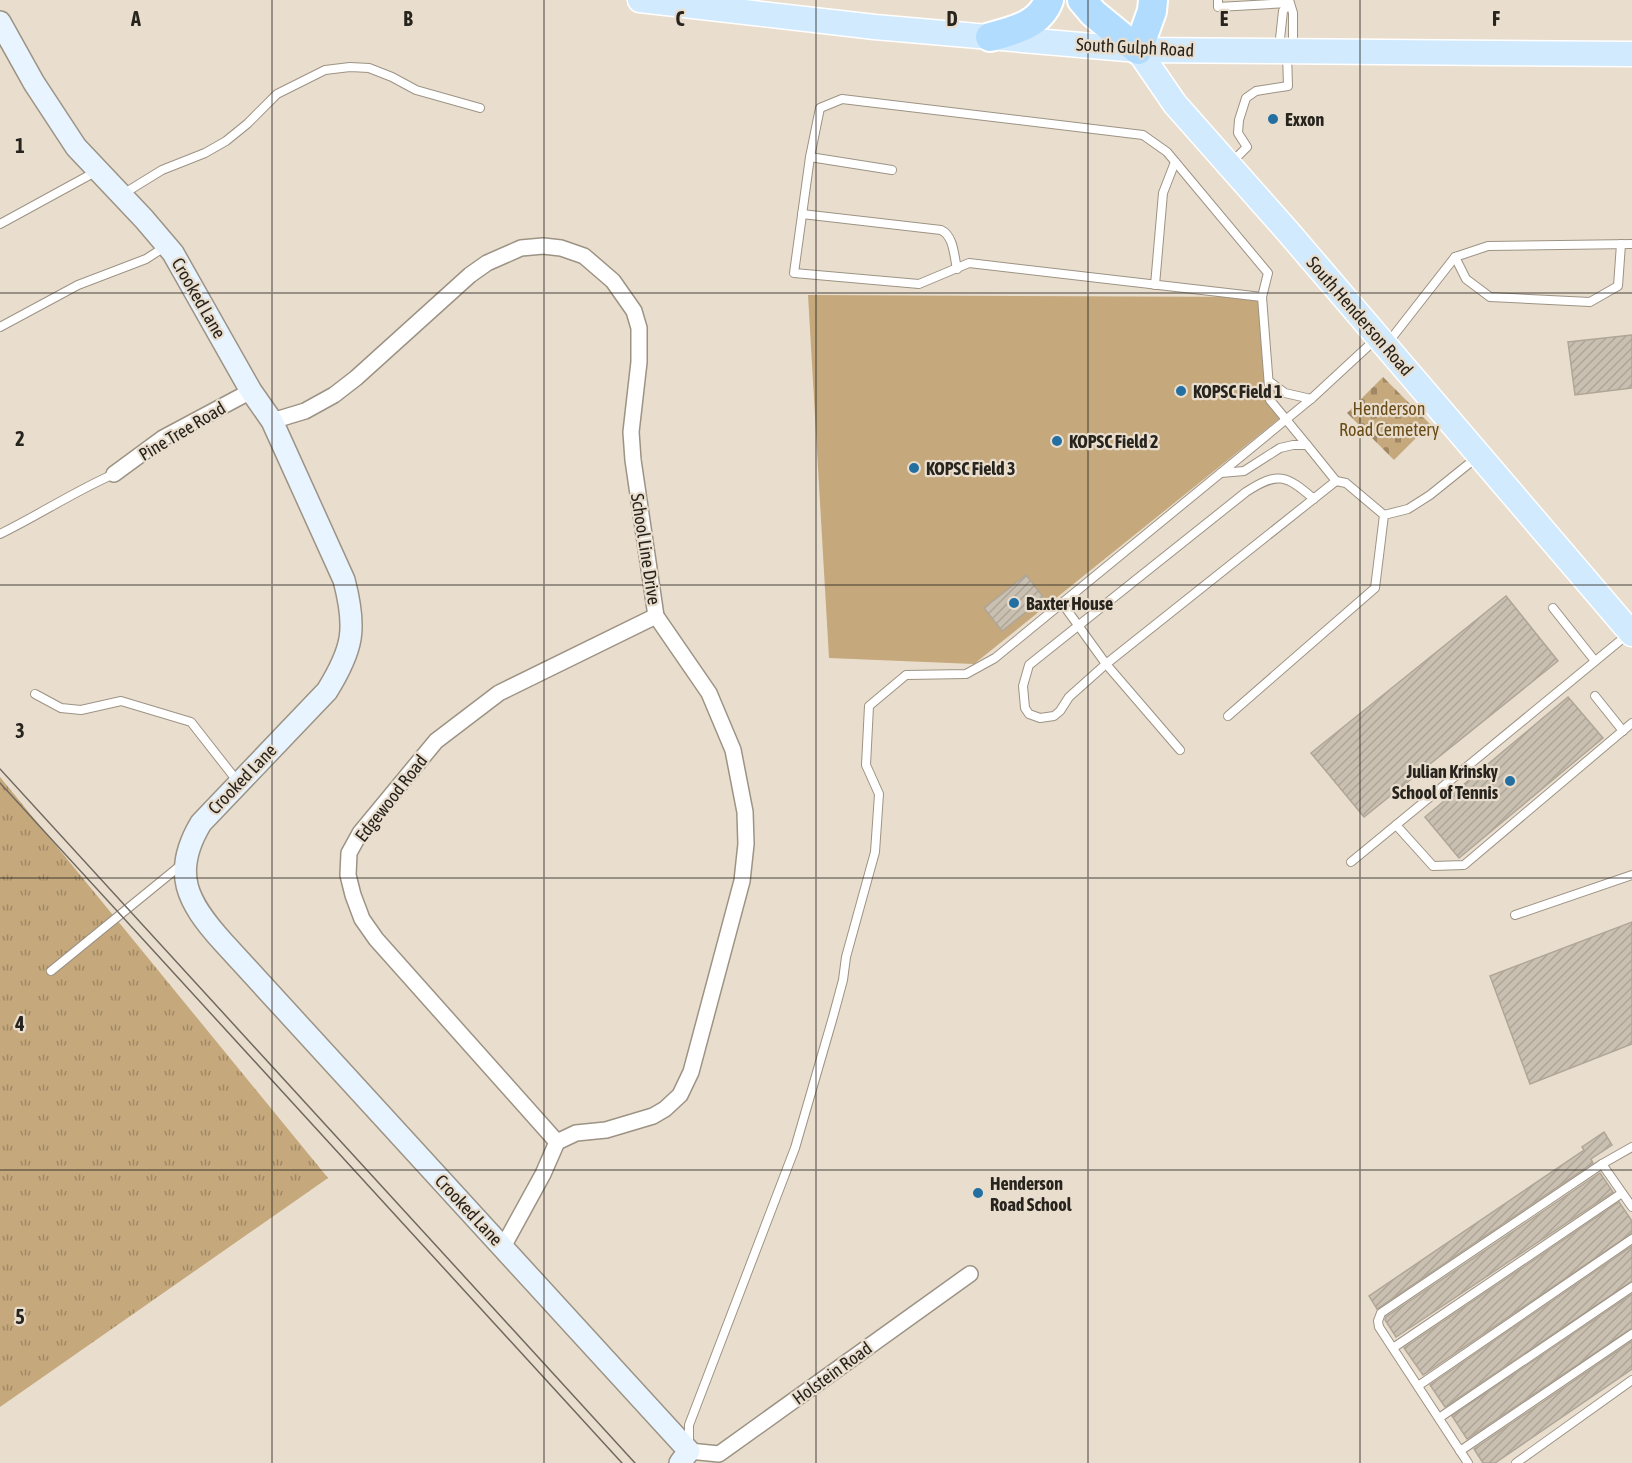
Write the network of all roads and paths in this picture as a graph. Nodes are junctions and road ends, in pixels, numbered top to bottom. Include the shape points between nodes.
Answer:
1 (640, 0) edge
2 (1049, 0) edge
3 (1082, 0) edge
4 (1153, 0) edge
5 (1218, 0) edge
6 (1288, 2) edge
7 (0, 22) edge
8 (990, 37) junction
9 (1138, 50) junction
10 (1286, 52) junction
11 (1632, 54) edge
12 (480, 108) dead end
13 (810, 157) junction
14 (1175, 162) junction
15 (1229, 165) junction
16 (892, 170) dead end
17 (98, 171) junction
18 (122, 194) junction
19 (802, 214) junction
20 (0, 224) edge
21 (1621, 244) junction
22 (1632, 244) edge
23 (167, 246) junction
24 (1455, 257) junction
25 (957, 268) junction
26 (1155, 285) junction
27 (1262, 297) junction
28 (0, 327) edge
29 (1382, 341) junction
30 (1270, 382) junction
31 (251, 391) junction
32 (1311, 399) junction
33 (1285, 420) junction
34 (272, 421) junction
35 (1307, 446) junction
36 (1479, 455) junction
37 (114, 474) joint
38 (1219, 474) junction
39 (1336, 481) junction
40 (1314, 499) junction
41 (1384, 514) junction
42 (0, 534) edge
43 (1062, 603) junction
44 (1553, 608) dead end
45 (656, 616) junction
46 (1080, 627) junction
47 (1631, 633) edge
48 (1595, 661) junction
49 (1106, 664) junction
50 (35, 694) dead end
51 (1595, 696) dead end
52 (1228, 716) dead end
53 (1632, 723) edge
54 (1623, 731) junction
55 (1180, 750) dead end
56 (239, 783) junction
57 (1396, 825) junction
58 (184, 862) junction
59 (1351, 862) dead end
60 (1632, 876) edge
61 (1515, 915) dead end
62 (51, 970) dead end
63 (557, 1142) junction
64 (1632, 1147) edge
65 (1602, 1164) junction
66 (1622, 1193) junction
67 (1632, 1207) edge
68 (1632, 1239) edge
69 (503, 1247) junction
70 (970, 1274) dead end
71 (1632, 1287) edge
72 (1632, 1334) edge
73 (1393, 1348) junction
74 (1632, 1380) edge
75 (1418, 1386) junction
76 (1439, 1418) junction
77 (1460, 1451) junction
78 (690, 1459) edge
79 (1468, 1463) edge
80 (1516, 1463) edge

1 - 8 main road, South Gulph Road
2 - 8 highway via 1032,21
3 - 9 highway via 1093,14
4 - 9 highway
5 - 6 lane via 1218,7
6 - 10 lane via 1283,11
6 - 10 lane via 1293,13
7 - 17 street, Crooked Lane via 76,147
8 - 9 main road, South Gulph Road
9 - 10 main road, South Gulph Road
9 - 15 main road, South Henderson Road via 1175,104
10 - 11 main road, South Gulph Road
10 - 15 lane via 1288,86 1256,91 1246,98 1238,133 1247,147
12 - 18 lane via 435,97 369,68 325,70 277,94 226,141 162,170
13 - 14 lane via 820,108 842,99 1143,135
13 - 16 lane
13 - 19 lane
14 - 26 lane via 1163,193
14 - 27 lane via 1268,273
15 - 29 main road, South Henderson Road
17 - 18 street, Crooked Lane
17 - 20 lane
18 - 23 street, Crooked Lane
19 - 25 lane via 941,230 950,238
19 - 25 lane via 794,273 919,284
21 - 22 lane
21 - 24 lane via 1488,246
21 - 24 lane via 1618,286 1590,302 1490,297 1466,279
23 - 28 lane via 146,259 78,285
23 - 31 street, Crooked Lane
24 - 29 lane
25 - 26 lane via 969,264
26 - 27 lane
27 - 30 lane
29 - 32 lane
29 - 36 main road, South Henderson Road
30 - 32 lane via 1285,393
30 - 33 lane via 1270,400
31 - 34 street, Crooked Lane
31 - 37 street, Pine Tree Road via 163,438
32 - 33 lane
33 - 35 lane
33 - 38 lane
34 - 45 street, School Line Drive via 305,411 356,378 470,275 494,259 520,248 543,246 584,256 624,294 639,328 631,432
34 - 56 street, Crooked Lane via 344,580 352,629 349,650 327,691
35 - 38 lane via 1280,448 1244,471
35 - 39 lane
36 - 41 lane via 1408,509
36 - 47 main road, South Henderson Road
37 - 42 lane
38 - 43 lane
39 - 40 lane
39 - 41 lane via 1346,483
40 - 46 lane via 1286,479 1262,481
40 - 49 lane
41 - 52 lane via 1375,588
43 - 46 lane
43 - 78 lane via 995,658 966,674 906,675 869,706 867,765 879,794 875,852 795,1148 689,1425
44 - 48 lane
45 - 63 street, School Line Drive via 709,693 733,750 745,812 742,881 691,1072 680,1095 653,1116 606,1130 576,1132
45 - 63 street, Edgewood Road via 500,693 436,741 360,833 350,853 348,875 362,920
46 - 49 lane
46 - 49 lane via 1029,665 1023,687 1029,714 1040,718 1054,716
47 - 48 lane
48 - 57 lane
49 - 55 lane
50 - 56 lane via 61,708 81,710 120,701 191,722
51 - 54 lane
53 - 54 lane
54 - 57 lane via 1464,865 1433,866
56 - 58 street, Crooked Lane via 201,823
57 - 59 lane
58 - 62 lane
58 - 69 street, Crooked Lane via 193,903 204,921
60 - 61 lane
63 - 69 street
64 - 65 lane
65 - 66 lane
65 - 73 lane via 1382,1313 1379,1327
66 - 67 lane
66 - 73 lane
68 - 75 lane
69 - 78 street, Crooked Lane
70 - 78 street, Holstein Road via 719,1454
71 - 76 lane
72 - 77 lane
73 - 75 lane
74 - 80 lane
75 - 76 lane
76 - 77 lane
77 - 79 lane

